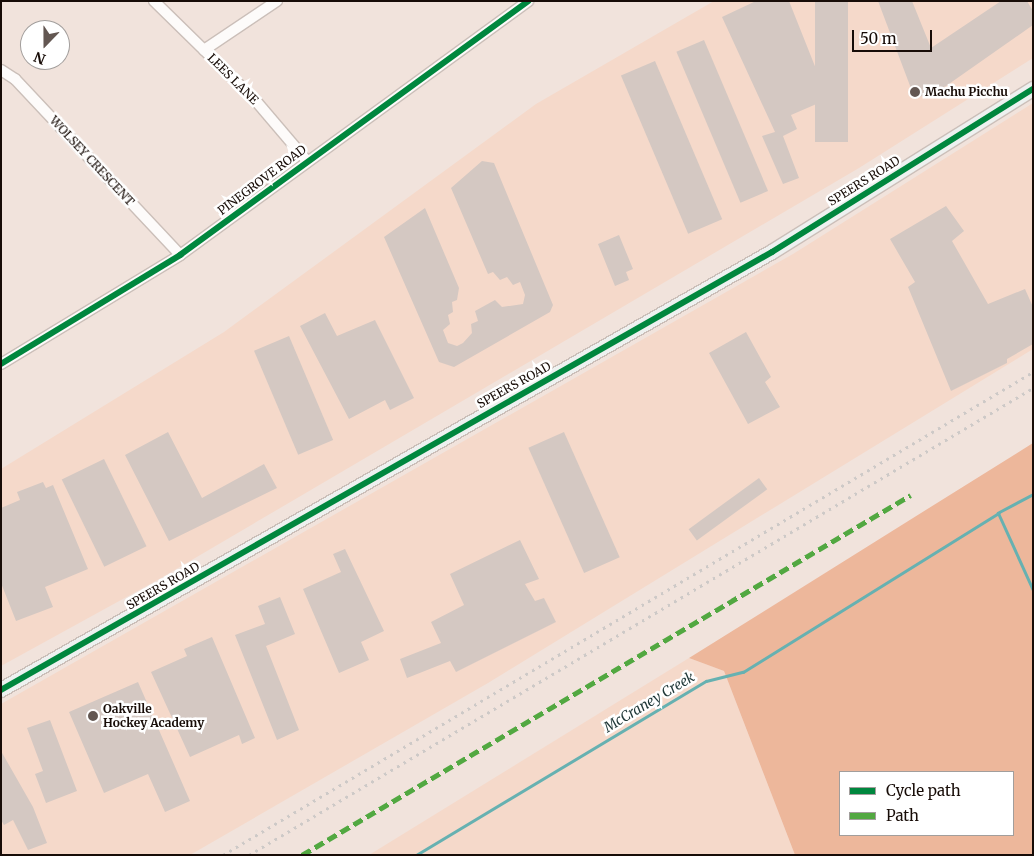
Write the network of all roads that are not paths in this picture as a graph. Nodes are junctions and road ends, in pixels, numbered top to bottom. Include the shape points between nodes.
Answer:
1 (154, 1) edge
2 (277, 1) edge
3 (528, 1) edge
4 (204, 50) junction
5 (1, 70) edge
6 (1033, 89) edge
7 (307, 161) junction
8 (180, 256) junction
9 (1, 364) edge
10 (1, 690) edge

1 - 4 street, LEES LANE
2 - 4 street
3 - 7 street, PINEGROVE ROAD
4 - 7 street, LEES LANE via 256,101
5 - 8 street, WOLSEY CRESCENT via 15,79
6 - 10 main road, SPEERS ROAD via 772,252
7 - 8 street, PINEGROVE ROAD
8 - 9 street, PINEGROVE ROAD

